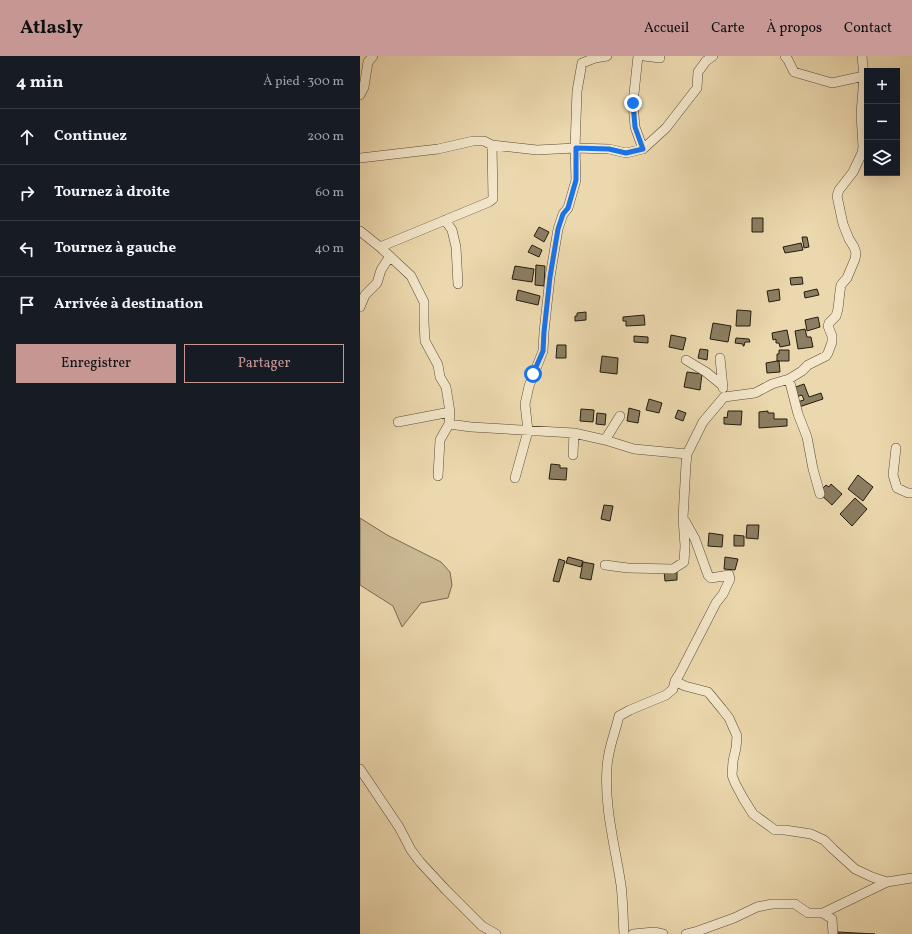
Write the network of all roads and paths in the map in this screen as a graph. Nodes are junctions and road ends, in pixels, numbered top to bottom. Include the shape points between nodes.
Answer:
1 (373, 56) edge
2 (607, 56) edge
3 (638, 56) edge
4 (644, 56) edge
5 (714, 56) edge
6 (785, 56) edge
7 (862, 56) edge
8 (595, 57) edge
9 (660, 58) dead end
10 (864, 76) junction
11 (360, 94) edge
12 (492, 145) junction
13 (576, 148) junction
14 (643, 149) junction
15 (360, 158) edge
16 (445, 220) junction
17 (360, 231) edge
18 (380, 247) junction
19 (390, 256) junction
20 (458, 284) dead end
21 (360, 308) edge
22 (720, 358) dead end
23 (686, 360) dead end
24 (789, 379) junction
25 (722, 385) junction
26 (730, 396) junction
27 (450, 412) junction
28 (620, 416) dead end
29 (398, 422) dead end
30 (449, 424) junction
31 (528, 431) junction
32 (574, 434) junction
33 (605, 440) junction
34 (896, 448) dead end
35 (687, 454) junction
36 (573, 455) dead end
37 (438, 476) dead end
38 (515, 478) dead end
39 (912, 493) edge
40 (820, 494) dead end
41 (683, 518) junction
42 (605, 565) dead end
43 (675, 680) junction
44 (360, 769) edge
45 (912, 878) edge
46 (887, 882) junction
47 (823, 913) junction
48 (496, 934) edge
49 (624, 934) edge
50 (633, 934) edge
51 (663, 934) edge
52 (686, 934) edge
53 (833, 934) edge

1 - 11 street via 368,62 364,87
2 - 8 street
3 - 14 street via 633,103 635,127
4 - 9 street
5 - 14 street via 706,61 698,72 697,88 666,128
6 - 10 street via 794,72 832,83
7 - 10 street
8 - 13 street via 582,63 577,91
10 - 24 street via 860,114 862,154 837,196 843,224 854,247 856,259 841,285 836,316 829,322 832,342 828,353
12 - 13 street via 537,150
12 - 15 street via 484,141 473,141 438,149
12 - 16 street via 493,199
13 - 14 street via 609,149 626,153
13 - 31 street via 576,180 568,208 558,229 548,293 543,351 529,386 525,404
16 - 18 street
16 - 20 street via 452,230 456,246
17 - 18 street
18 - 19 street
19 - 21 street via 381,270 377,283 365,295
19 - 27 street via 411,276 424,302 425,341 446,387
22 - 25 street
23 - 25 street
24 - 26 street via 755,393
24 - 40 street via 807,437
25 - 26 street via 723,391
26 - 35 street via 724,397 703,422
27 - 29 street
27 - 30 street
28 - 33 street
30 - 31 street
30 - 37 street via 440,440
31 - 32 street
31 - 38 street
32 - 33 street
32 - 36 street
33 - 35 street via 634,449
34 - 39 street via 893,475 897,488
35 - 41 street
41 - 42 street via 684,562 673,569
41 - 43 street via 695,539 708,575 711,578 729,575 730,579
43 - 46 street via 685,686 708,692 729,718 737,736 732,775 753,814 775,830 811,834 824,840 856,869
43 - 49 street via 673,689 666,695 619,716 609,750 607,799 621,886
44 - 48 street via 420,862 482,926
45 - 46 street
46 - 47 street
47 - 52 street via 808,913 794,904 772,904 757,907 734,918
47 - 53 street via 832,919
50 - 51 street

